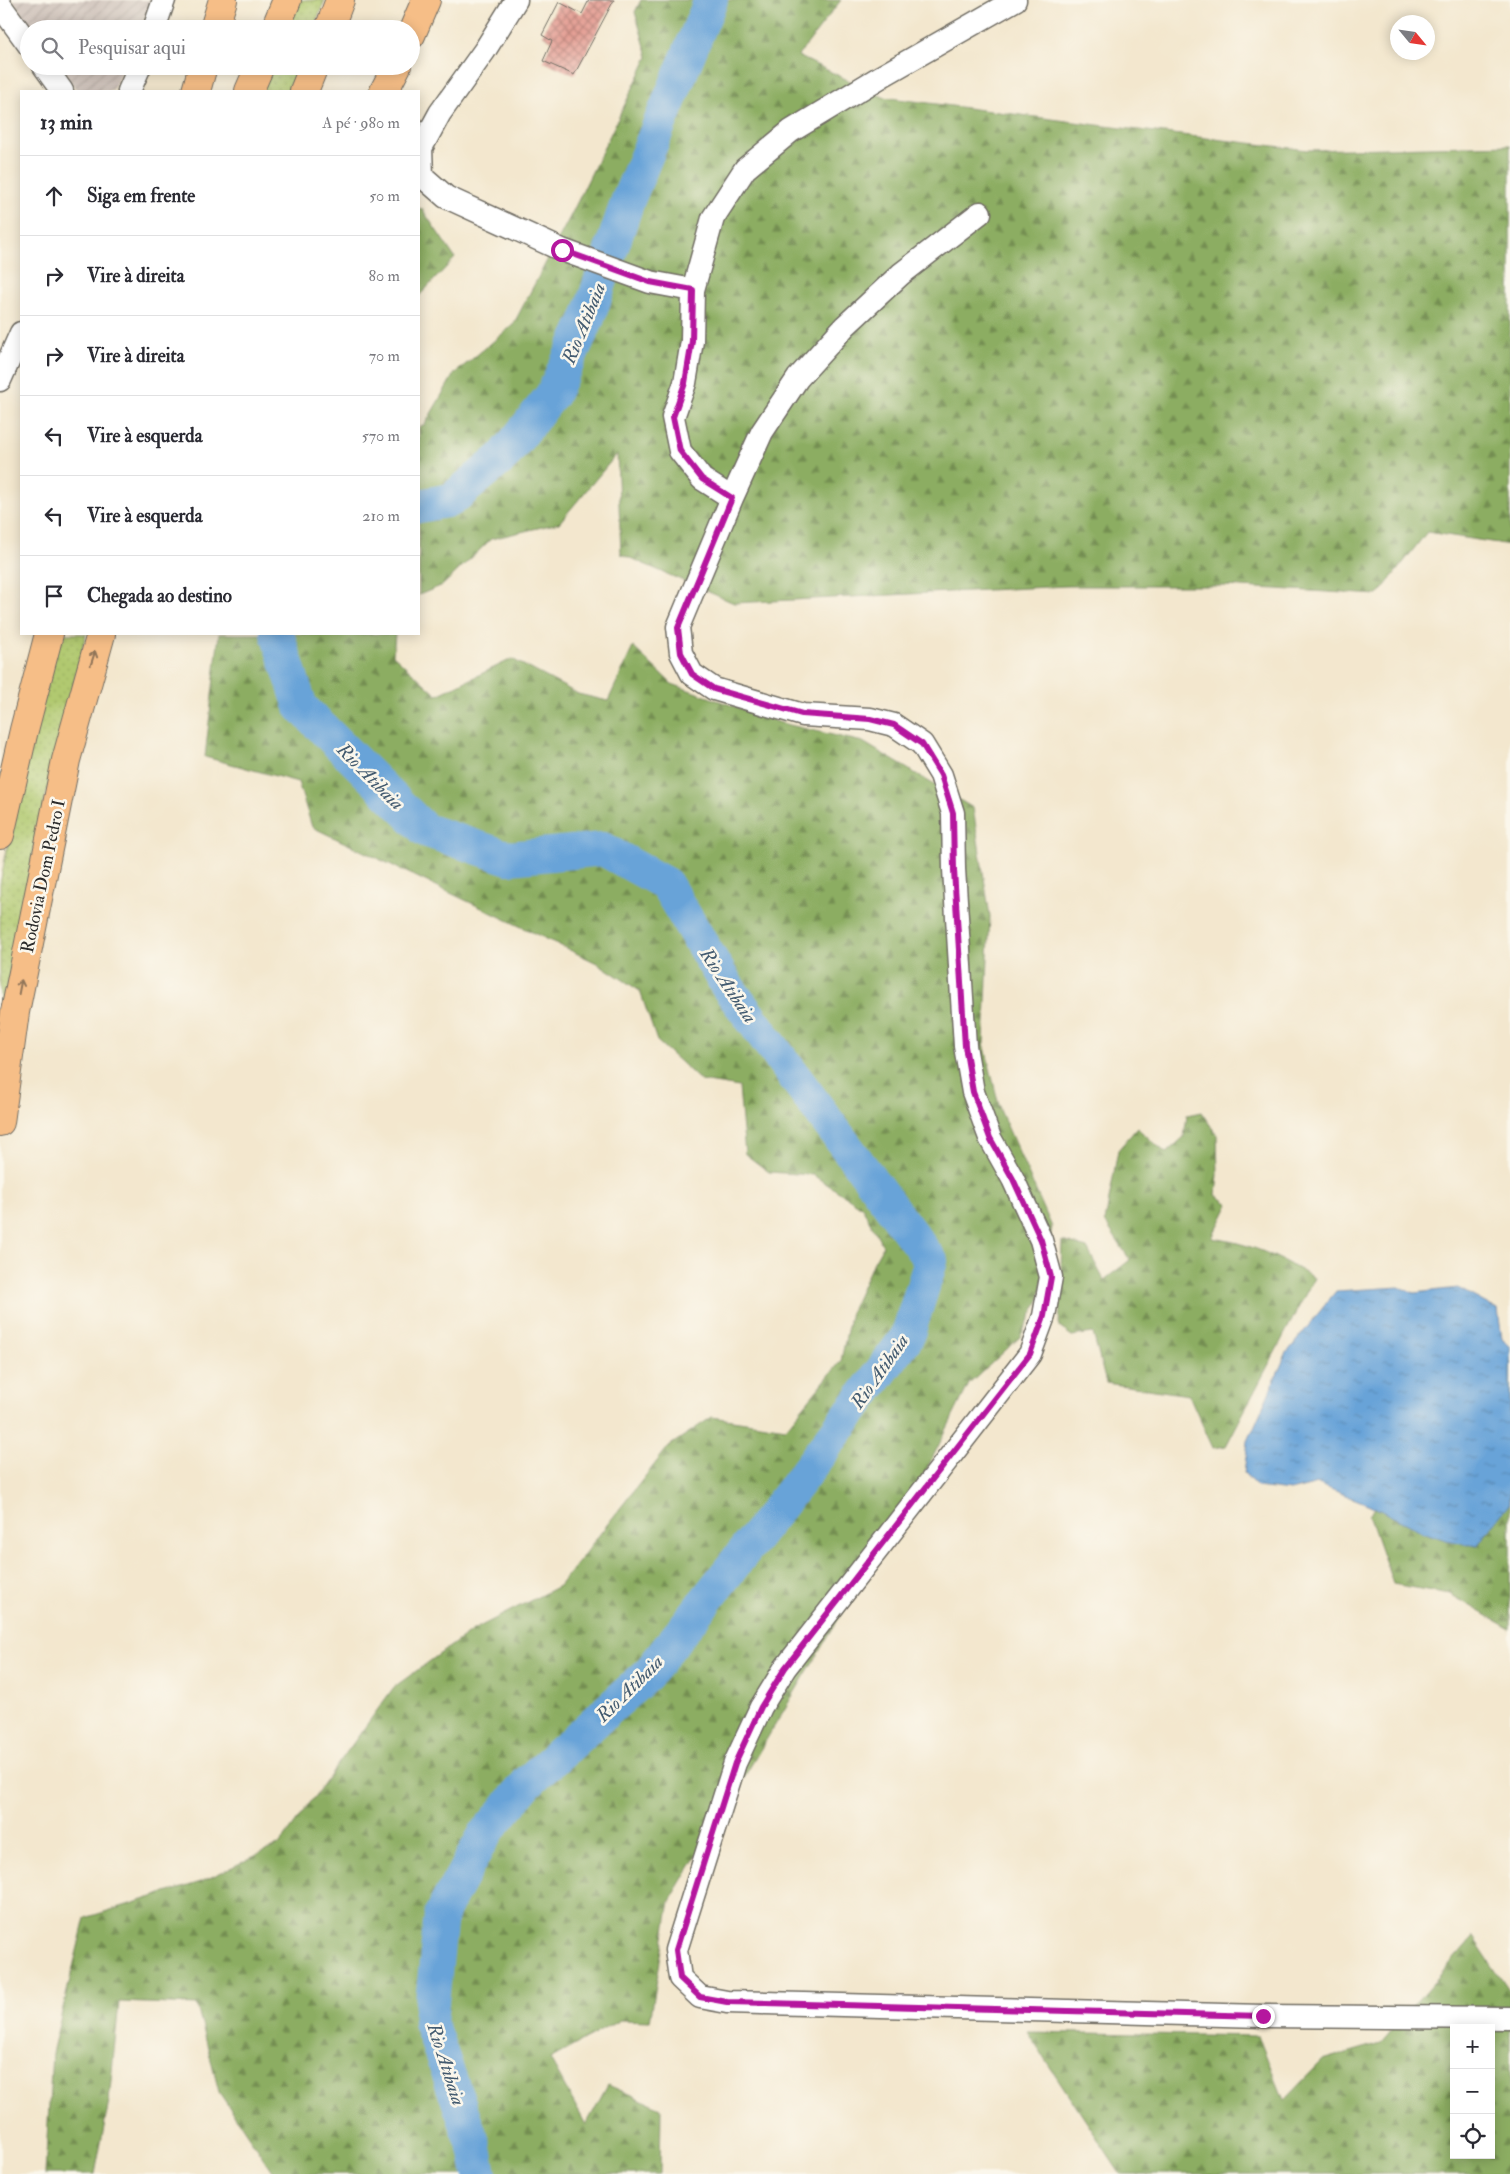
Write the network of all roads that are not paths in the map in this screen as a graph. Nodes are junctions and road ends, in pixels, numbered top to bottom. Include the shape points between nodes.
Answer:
1 (164, 0) edge
2 (223, 0) edge
3 (287, 0) edge
4 (340, 0) edge
5 (426, 0) edge
6 (516, 0) edge
7 (1015, 0) edge
8 (0, 5) edge
9 (157, 20) edge
10 (217, 20) edge
11 (279, 20) edge
12 (332, 20) edge
13 (417, 20) edge
14 (20, 33) edge
15 (50, 75) edge
16 (136, 75) edge
17 (200, 75) edge
18 (256, 75) edge
19 (310, 75) edge
20 (392, 75) edge
21 (61, 90) edge
22 (130, 90) edge
23 (196, 90) edge
24 (249, 90) edge
25 (304, 90) edge
26 (385, 90) edge
27 (980, 214) dead end
28 (693, 290) junction
29 (20, 335) edge
30 (0, 380) edge
31 (732, 498) junction
32 (32, 635) edge
33 (49, 635) edge
34 (101, 635) edge
35 (121, 635) edge
36 (0, 768) edge
37 (0, 835) edge
38 (46, 859) junction
39 (0, 1122) edge
40 (1510, 2018) edge

1 - 9 street
2 - 10 highway
3 - 11 highway
4 - 12 highway
5 - 13 highway
6 - 28 street via 440,113 422,148 422,176 446,197 562,250 650,282
7 - 28 street via 791,131 745,169 713,218
8 - 14 street
15 - 21 street
16 - 22 street
17 - 23 highway
18 - 24 highway
19 - 25 highway
20 - 26 highway
27 - 31 street via 900,274 845,326 798,378 762,432
28 - 31 street via 692,341 685,383 673,417 680,451 702,479
29 - 30 street
31 - 40 street via 678,628 681,653 692,674 714,689 802,714 870,719 894,725 922,744 941,775 953,813 965,1046 973,1092 990,1138 1041,1240 1051,1277 1044,1316 1030,1354 791,1660 761,1707 735,1763 676,1950 680,1978 700,1997 727,2002 1243,2016
32 - 36 highway
33 - 37 highway
38 -> 34 highway, Rodovia Dom Pedro I via 66,760
35 - 38 highway
39 -> 38 highway, Rodovia Dom Pedro I via 15,1012

